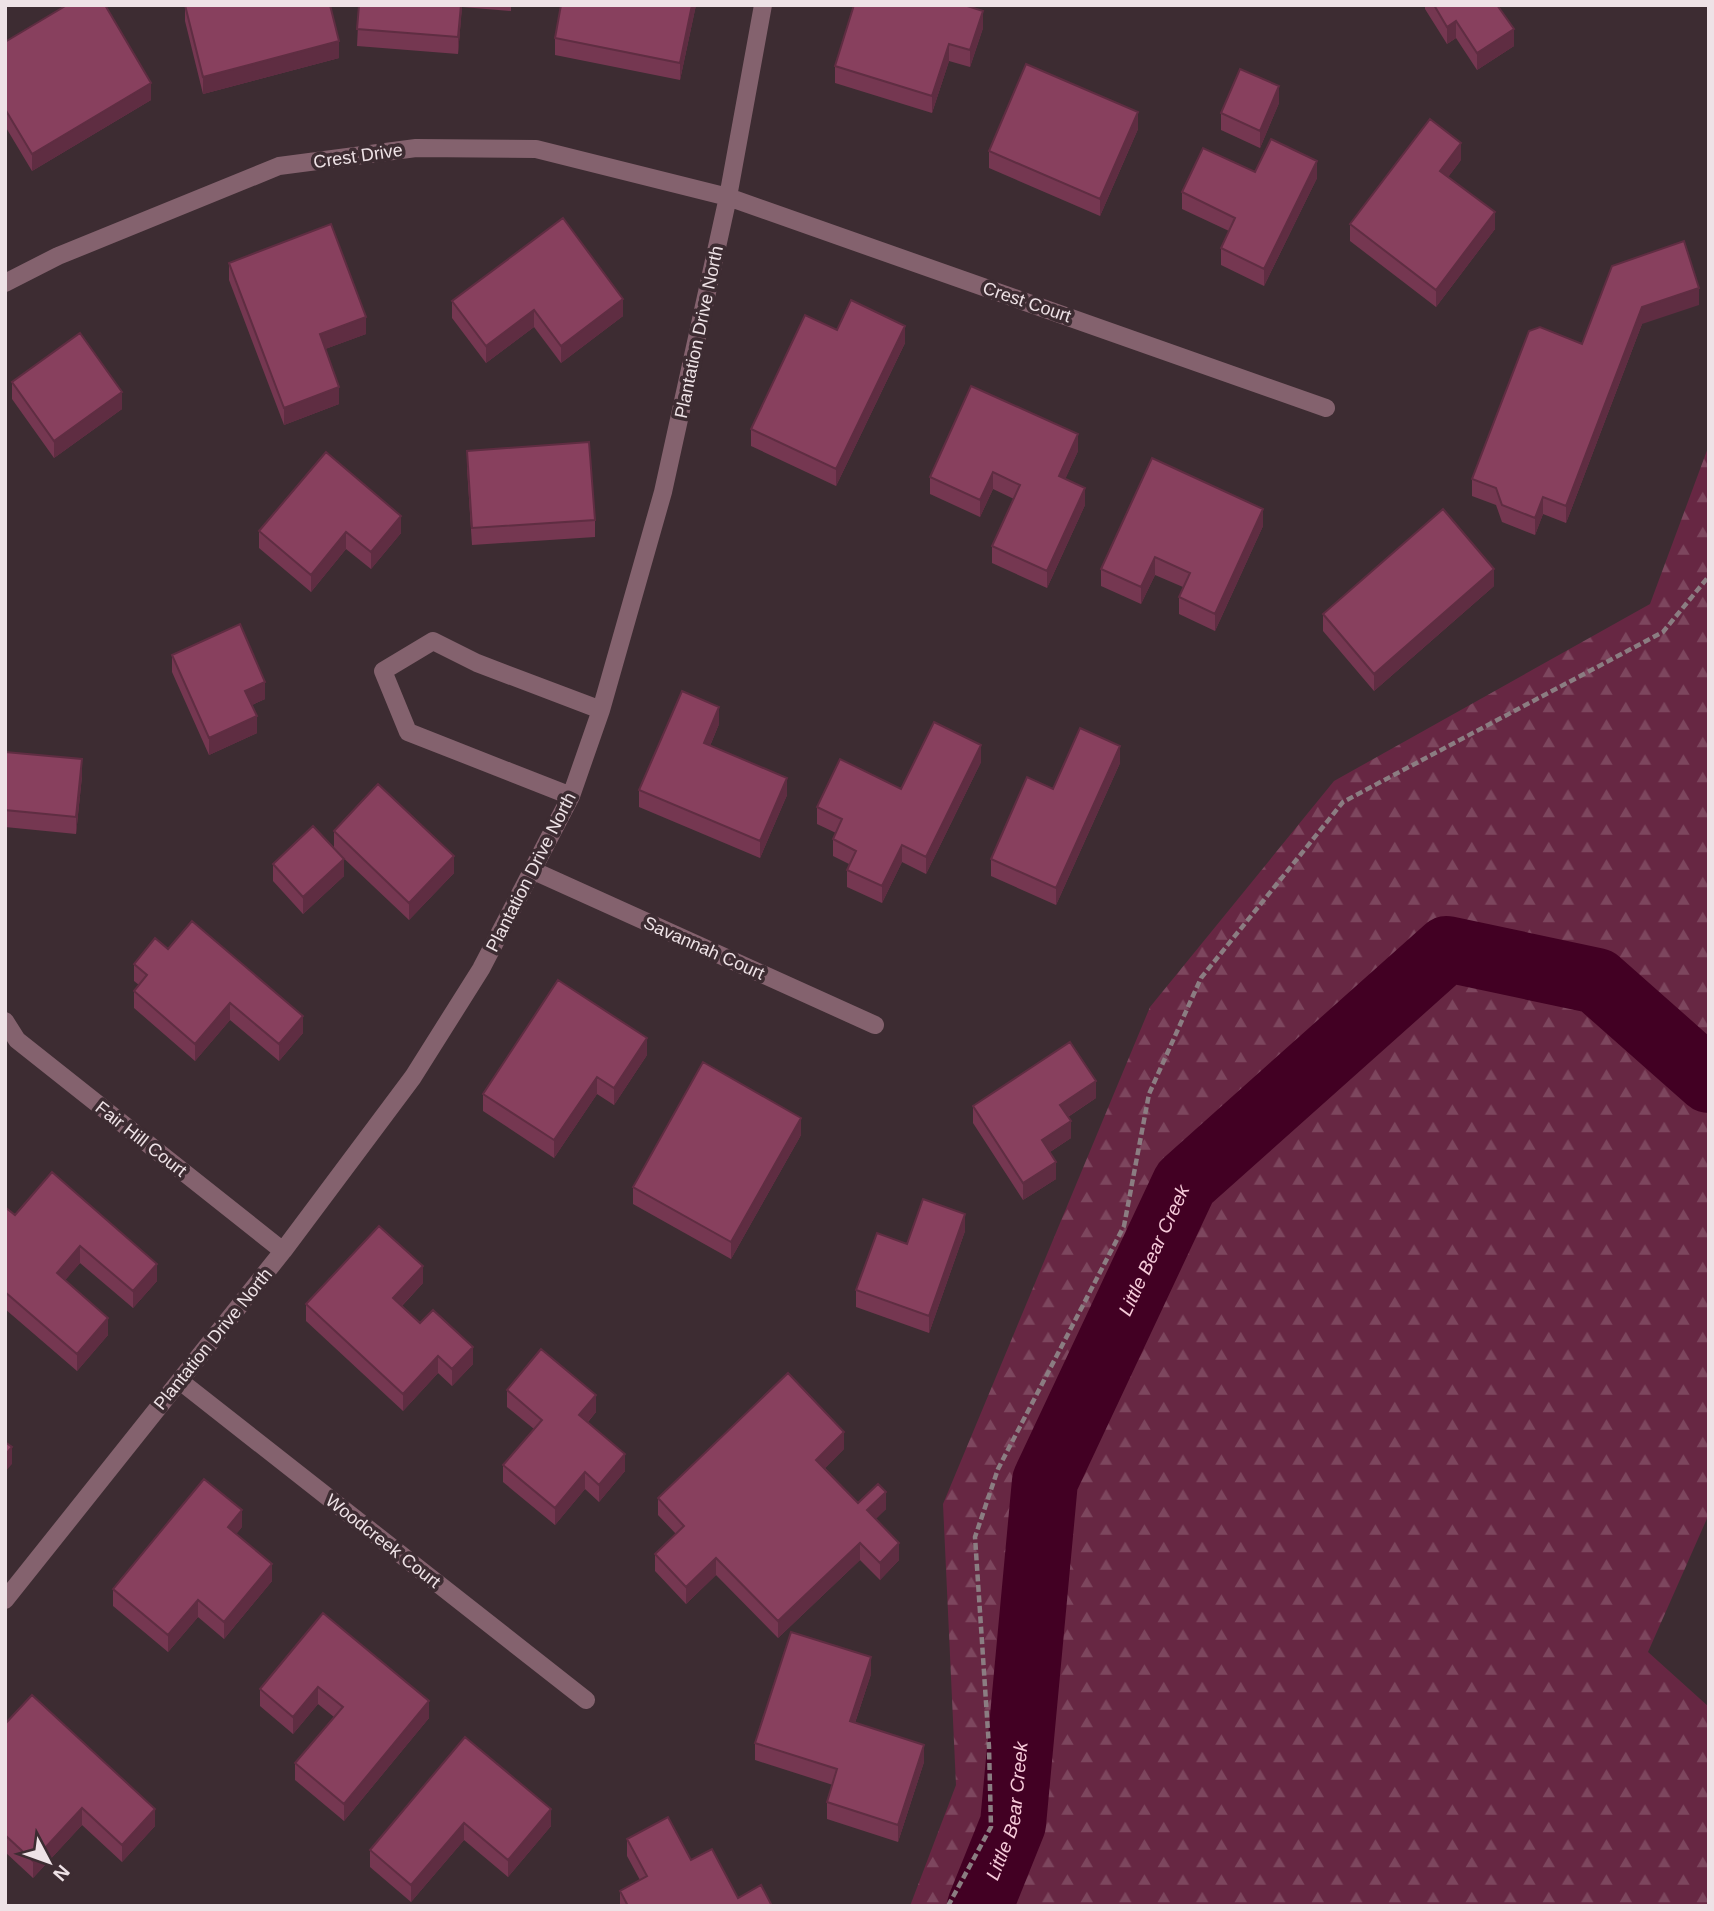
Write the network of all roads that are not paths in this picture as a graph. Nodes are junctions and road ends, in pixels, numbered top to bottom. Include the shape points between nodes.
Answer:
1 (763, 5) edge
2 (728, 197) junction
3 (5, 283) edge
4 (1326, 408) dead end
5 (601, 710) junction
6 (571, 796) junction
7 (534, 870) junction
8 (5, 1021) edge
9 (875, 1025) dead end
10 (283, 1251) junction
11 (180, 1381) junction
12 (5, 1600) edge
13 (586, 1700) dead end

1 - 2 street, Plantation Drive North
2 - 3 street, Crest Drive via 536,149 416,148 279,166 58,256
2 - 4 street, Crest Court
2 - 5 street, Plantation Drive North via 663,492
5 - 6 street, Plantation Drive North
5 - 6 street via 433,642 383,671 408,732
6 - 7 street, Plantation Drive North
7 - 9 street, Savannah Court
7 - 10 street, Plantation Drive North via 481,969 413,1077
8 - 10 street, Fair Hill Court via 17,1040
10 - 11 street, Plantation Drive North
11 - 12 street, Plantation Drive North
11 - 13 street, Woodcreek Court

